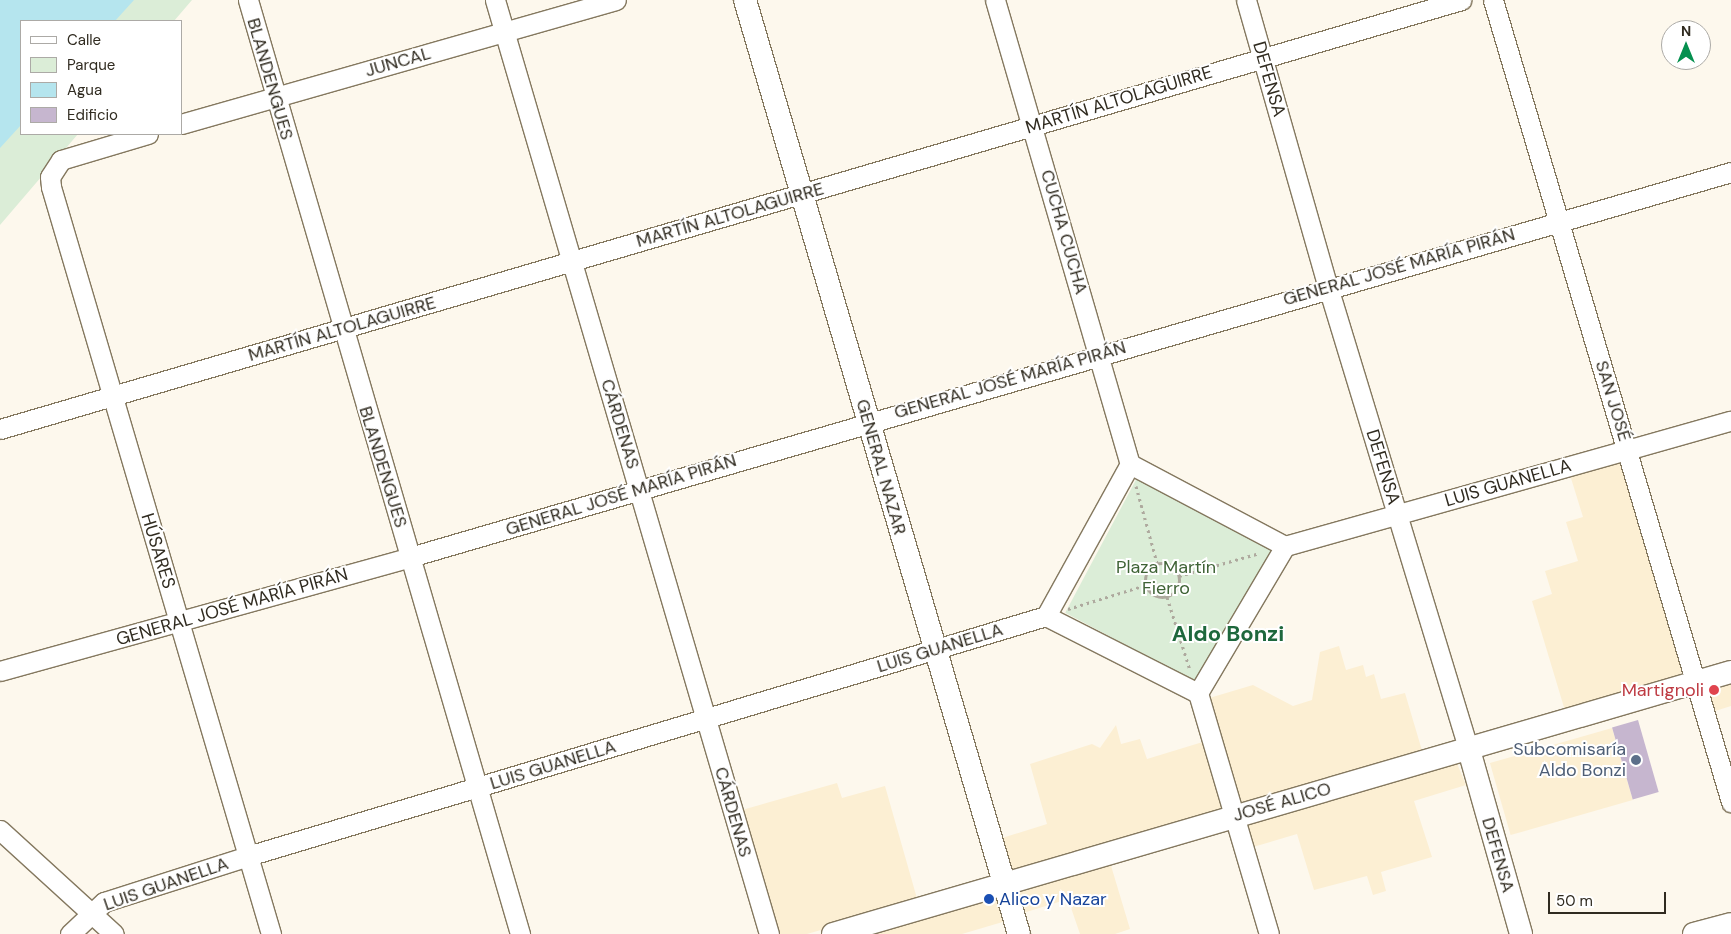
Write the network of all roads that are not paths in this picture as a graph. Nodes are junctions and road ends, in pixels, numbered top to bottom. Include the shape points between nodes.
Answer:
1 (248, 0) edge
2 (495, 0) edge
3 (616, 0) edge
4 (745, 0) edge
5 (995, 0) edge
6 (1246, 0) edge
7 (1461, 0) edge
8 (1493, 0) edge
9 (504, 32) junction
10 (1263, 57) junction
11 (274, 97) junction
12 (182, 124) edge
13 (1033, 126) junction
14 (144, 135) edge
15 (1731, 172) edge
16 (801, 194) junction
17 (1559, 222) junction
18 (571, 261) junction
19 (1328, 287) junction
20 (342, 329) junction
21 (1100, 354) junction
22 (110, 396) junction
23 (868, 421) junction
24 (1731, 421) edge
25 (0, 429) edge
26 (1627, 449) junction
27 (1130, 464) junction
28 (640, 490) junction
29 (1397, 515) junction
30 (1285, 546) junction
31 (410, 557) junction
32 (1046, 616) junction
33 (180, 623) junction
34 (935, 649) junction
35 (0, 671) edge
36 (1731, 672) edge
37 (1696, 682) junction
38 (1198, 693) junction
39 (706, 719) junction
40 (1469, 750) junction
41 (477, 788) junction
42 (1731, 802) edge
43 (1234, 815) junction
44 (0, 830) edge
45 (248, 856) junction
46 (1004, 884) junction
47 (90, 912) junction
48 (1731, 924) edge
49 (70, 934) edge
50 (114, 934) edge
51 (271, 934) edge
52 (520, 934) edge
53 (769, 934) edge
54 (833, 934) edge
55 (1019, 934) edge
56 (1269, 934) edge
57 (1521, 934) edge
58 (1694, 934) edge

1 - 11 street, BLANDENGUES
2 - 9 street, CÁRDENAS
3 - 9 street, JUNCAL
4 - 16 street, GENERAL NAZAR
5 - 13 street, CUCHA CUCHA
6 - 10 street, DEFENSA
7 - 10 street, MARTÍN ALTOLAGUIRRE
8 - 17 street, SAN JOSÉ
9 - 11 street, JUNCAL
9 - 18 street, CÁRDENAS
10 - 13 street, MARTÍN ALTOLAGUIRRE
10 - 19 street, DEFENSA
11 - 12 street, JUNCAL
11 - 20 street, BLANDENGUES
13 - 16 street, MARTÍN ALTOLAGUIRRE
13 - 21 street, CUCHA CUCHA
14 - 22 street, HÚSARES via 60,160 54,168 51,186
15 - 17 street, GENERAL JOSÉ MARÍA PIRÁN
16 - 18 street, MARTÍN ALTOLAGUIRRE
16 - 23 street, GENERAL NAZAR
17 - 19 street, GENERAL JOSÉ MARÍA PIRÁN
17 - 26 street, SAN JOSÉ
18 - 20 street, MARTÍN ALTOLAGUIRRE
18 - 28 street, CÁRDENAS
19 - 21 street, GENERAL JOSÉ MARÍA PIRÁN
19 - 29 street, DEFENSA
20 - 22 street, MARTÍN ALTOLAGUIRRE
20 - 31 street, BLANDENGUES
21 - 23 street, GENERAL JOSÉ MARÍA PIRÁN
21 - 27 street, CUCHA CUCHA
22 - 25 street, MARTÍN ALTOLAGUIRRE
22 - 33 street, HÚSARES
23 - 28 street, GENERAL JOSÉ MARÍA PIRÁN
23 - 34 street, GENERAL NAZAR
24 - 26 street, LUIS GUANELLA
26 - 29 street, LUIS GUANELLA
26 - 37 street, SAN JOSÉ
27 - 30 street
27 - 32 street
28 - 31 street, GENERAL JOSÉ MARÍA PIRÁN
28 - 39 street, CÁRDENAS
29 - 30 street, LUIS GUANELLA
29 - 40 street, DEFENSA
30 - 38 street
31 - 33 street, GENERAL JOSÉ MARÍA PIRÁN
31 - 41 street, BLANDENGUES
32 - 34 street, LUIS GUANELLA
32 - 38 street
33 - 35 street, GENERAL JOSÉ MARÍA PIRÁN
33 - 45 street, HÚSARES
34 - 39 street, LUIS GUANELLA
34 - 46 street, GENERAL NAZAR
36 - 37 street, JOSÉ ALICO
37 - 40 street, JOSÉ ALICO
37 - 42 street, SAN JOSÉ
38 - 43 street
39 - 41 street, LUIS GUANELLA
39 - 53 street, CÁRDENAS
40 - 43 street, JOSÉ ALICO
40 - 57 street, DEFENSA
41 - 45 street, LUIS GUANELLA
41 - 52 street, BLANDENGUES
43 - 46 street, JOSÉ ALICO
43 - 56 street
44 - 47 street
45 - 47 street, LUIS GUANELLA via 104,902
45 - 51 street, HÚSARES
46 - 54 street, JOSÉ ALICO
46 - 55 street, GENERAL NAZAR
47 - 49 street, LUIS GUANELLA
47 - 50 street
48 - 58 street

